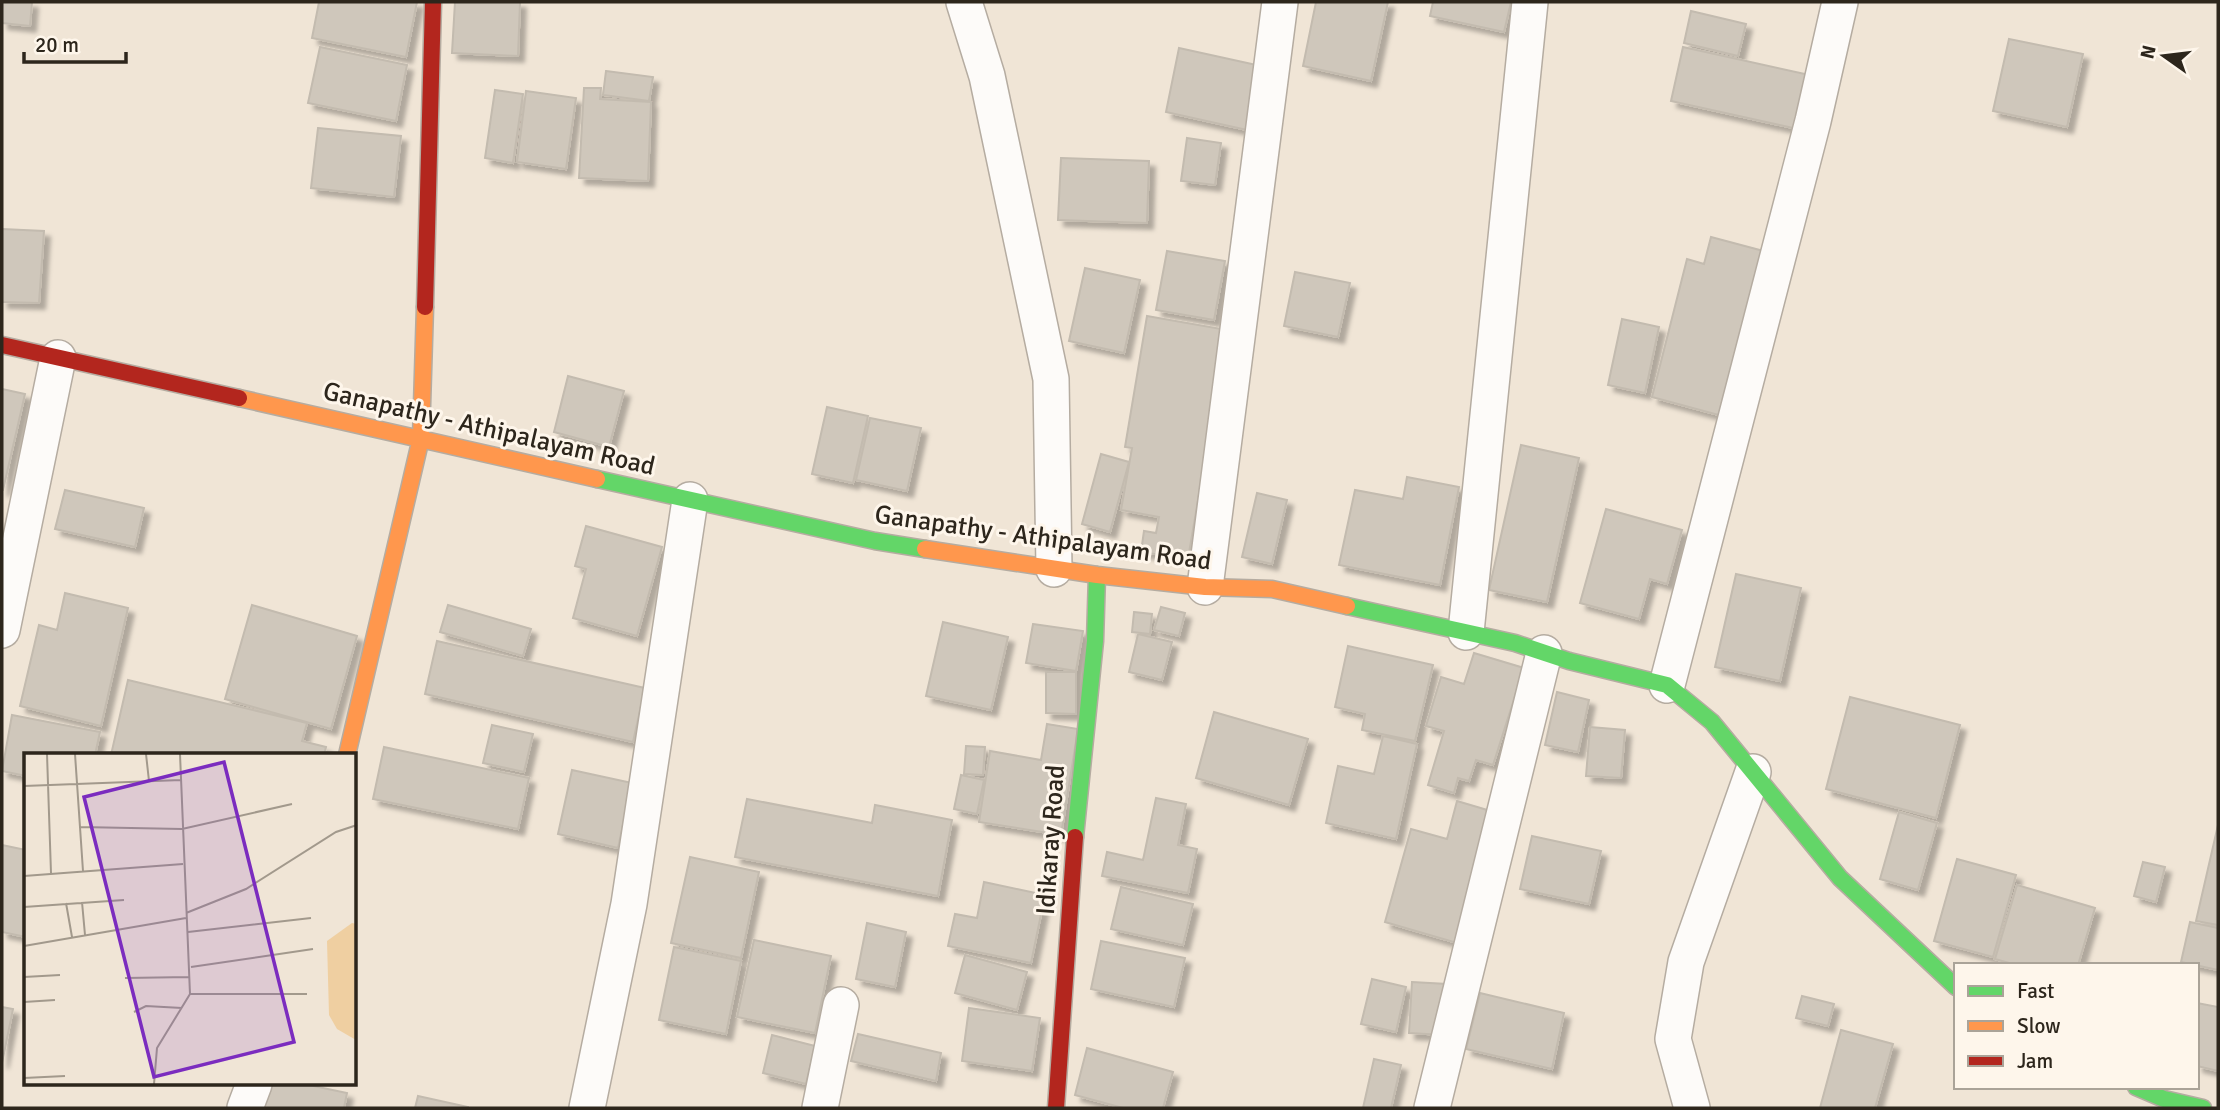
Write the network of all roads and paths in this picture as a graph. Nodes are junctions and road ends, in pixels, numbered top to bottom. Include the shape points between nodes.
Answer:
1 (433, 2) edge
2 (964, 2) edge
3 (1280, 2) edge
4 (1531, 2) edge
5 (1840, 2) edge
6 (2, 345) edge
7 (58, 358) junction
8 (421, 438) junction
9 (690, 500) junction
10 (1054, 569) junction
11 (1097, 575) junction
12 (1205, 587) junction
13 (4, 611) edge
14 (1466, 632) junction
15 (1544, 653) junction
16 (1667, 685) junction
17 (347, 753) edge
18 (1754, 772) junction
19 (1954, 986) edge
20 (841, 1005) dead end
21 (253, 1086) edge
22 (2141, 1089) edge
23 (246, 1108) edge
24 (587, 1108) edge
25 (820, 1108) edge
26 (1056, 1108) edge
27 (1432, 1108) edge
28 (1692, 1108) edge
29 (2203, 1108) edge

1 - 8 main road
2 - 10 street via 987,76 1051,379
3 - 12 street
4 - 14 street
5 - 16 street
6 - 7 main road, Ganapathy - Athipalayam Road
7 - 8 main road, Ganapathy - Athipalayam Road
7 - 13 street
8 - 9 main road, Ganapathy - Athipalayam Road
8 - 17 main road
9 - 10 main road, Ganapathy - Athipalayam Road via 875,541
9 - 24 street via 628,904
10 - 11 main road, Ganapathy - Athipalayam Road
11 - 12 main road, Ganapathy - Athipalayam Road
11 - 26 main road, Idikaray Road
12 - 14 main road, Ganapathy - Athipalayam Road via 1272,589
14 - 15 main road, Ganapathy - Athipalayam Road
15 - 16 main road, Ganapathy - Athipalayam Road
15 - 27 street
16 - 18 main road, Ganapathy - Athipalayam Road via 1712,722
18 - 19 main road, Ganapathy - Athipalayam Road via 1840,878
18 - 28 street via 1686,962 1673,1039
20 - 25 street
21 - 23 street
22 - 29 main road

